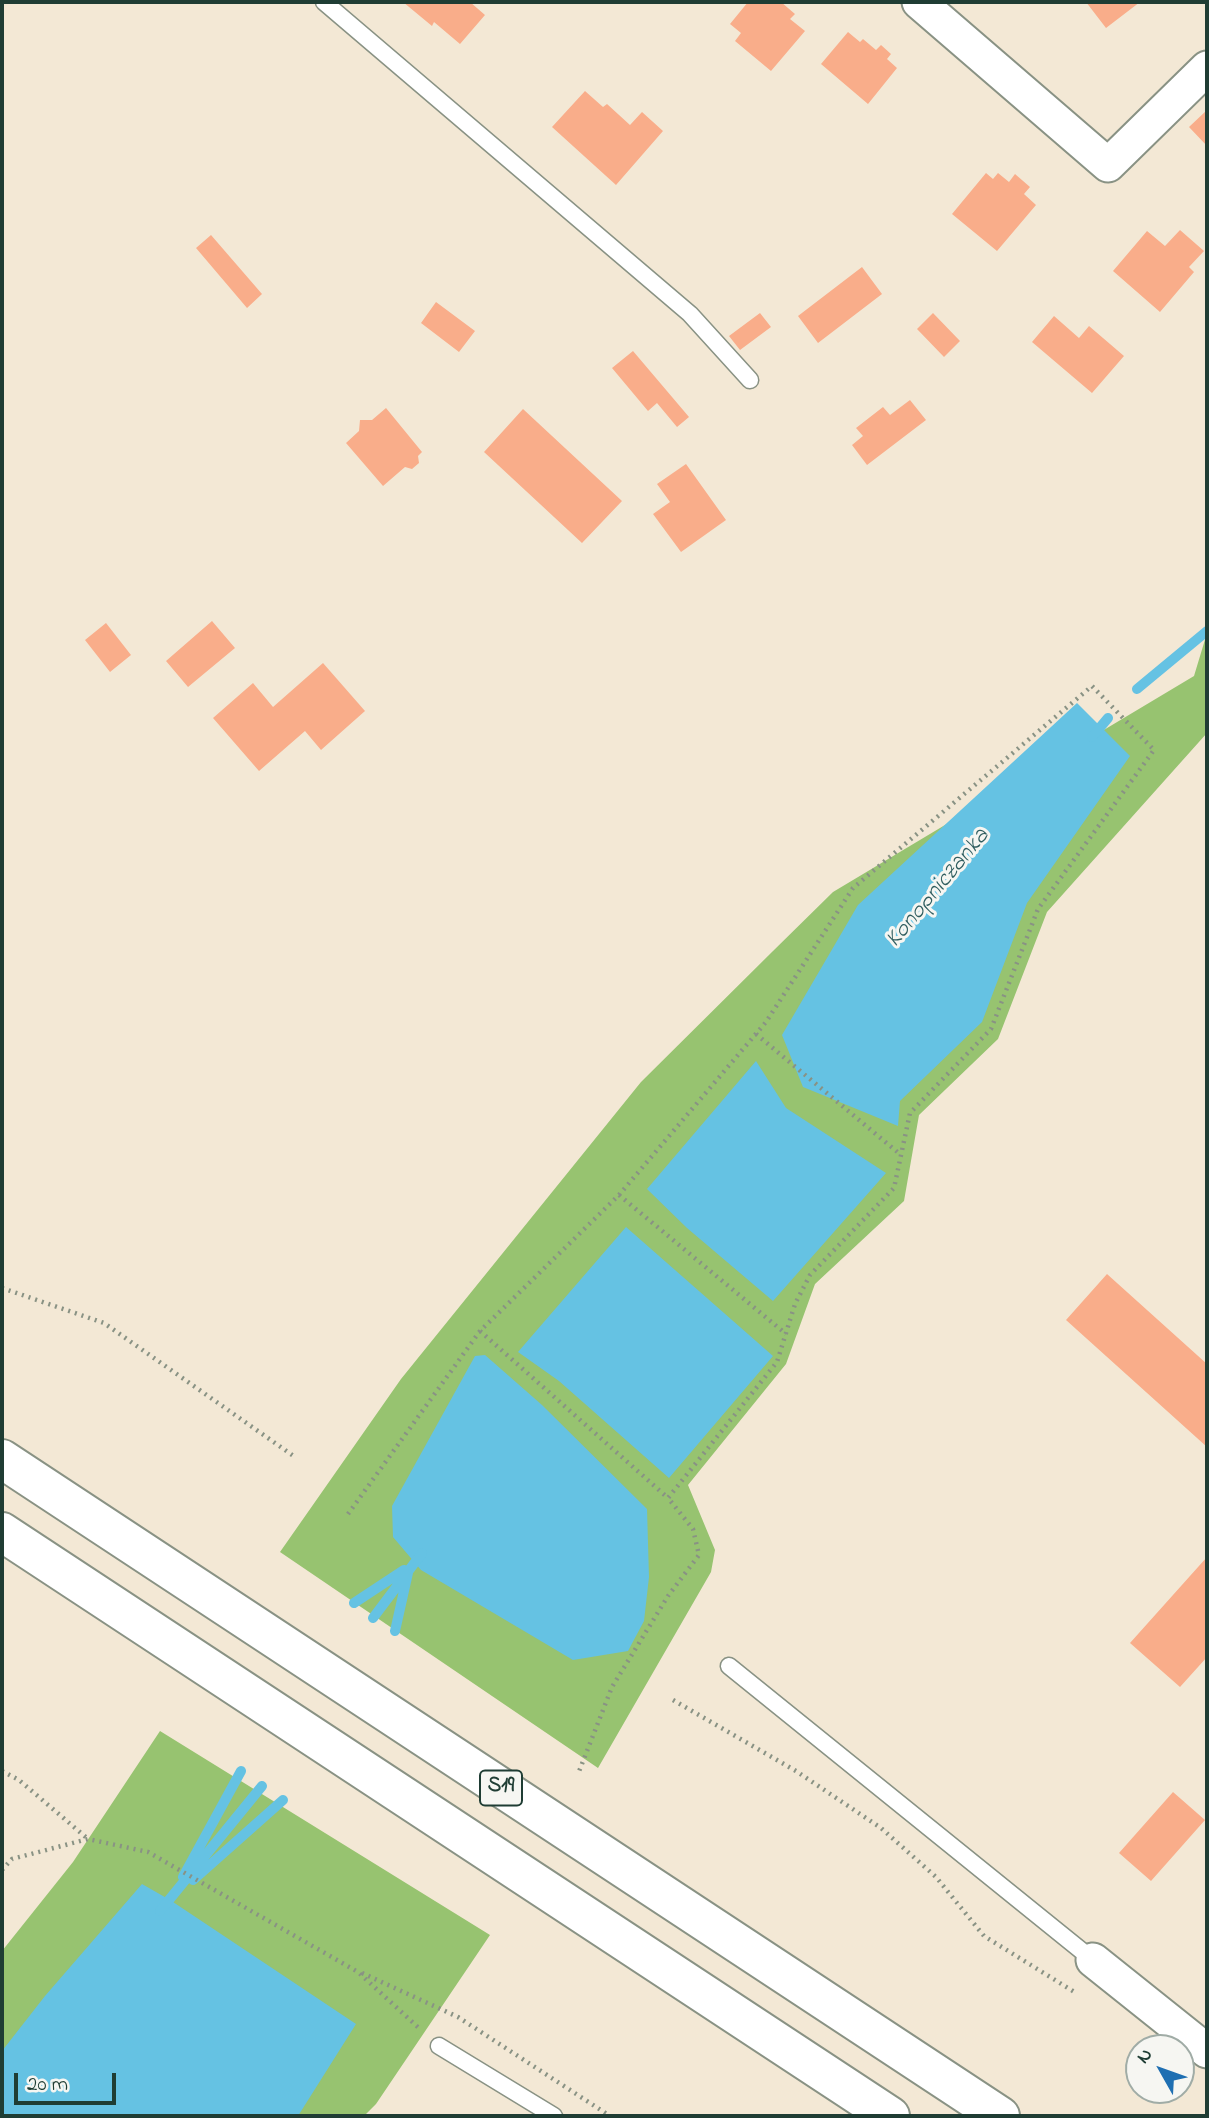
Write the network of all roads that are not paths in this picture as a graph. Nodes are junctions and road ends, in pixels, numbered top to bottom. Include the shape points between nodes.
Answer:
1 (324, 2) edge
2 (919, 2) edge
3 (1207, 68) edge
4 (750, 380) dead end
5 (2, 1459) edge
6 (2, 1531) edge
7 (729, 1666) dead end
8 (1093, 1960) joint
9 (439, 2046) road end
10 (1207, 2051) edge
11 (554, 2116) edge
12 (890, 2116) edge
13 (1000, 2116) edge

1 - 4 lane via 690,314
2 - 3 street via 1108,165
5 - 13 highway, S19
6 - 12 highway
7 - 8 lane
8 - 10 street
9 - 11 lane

